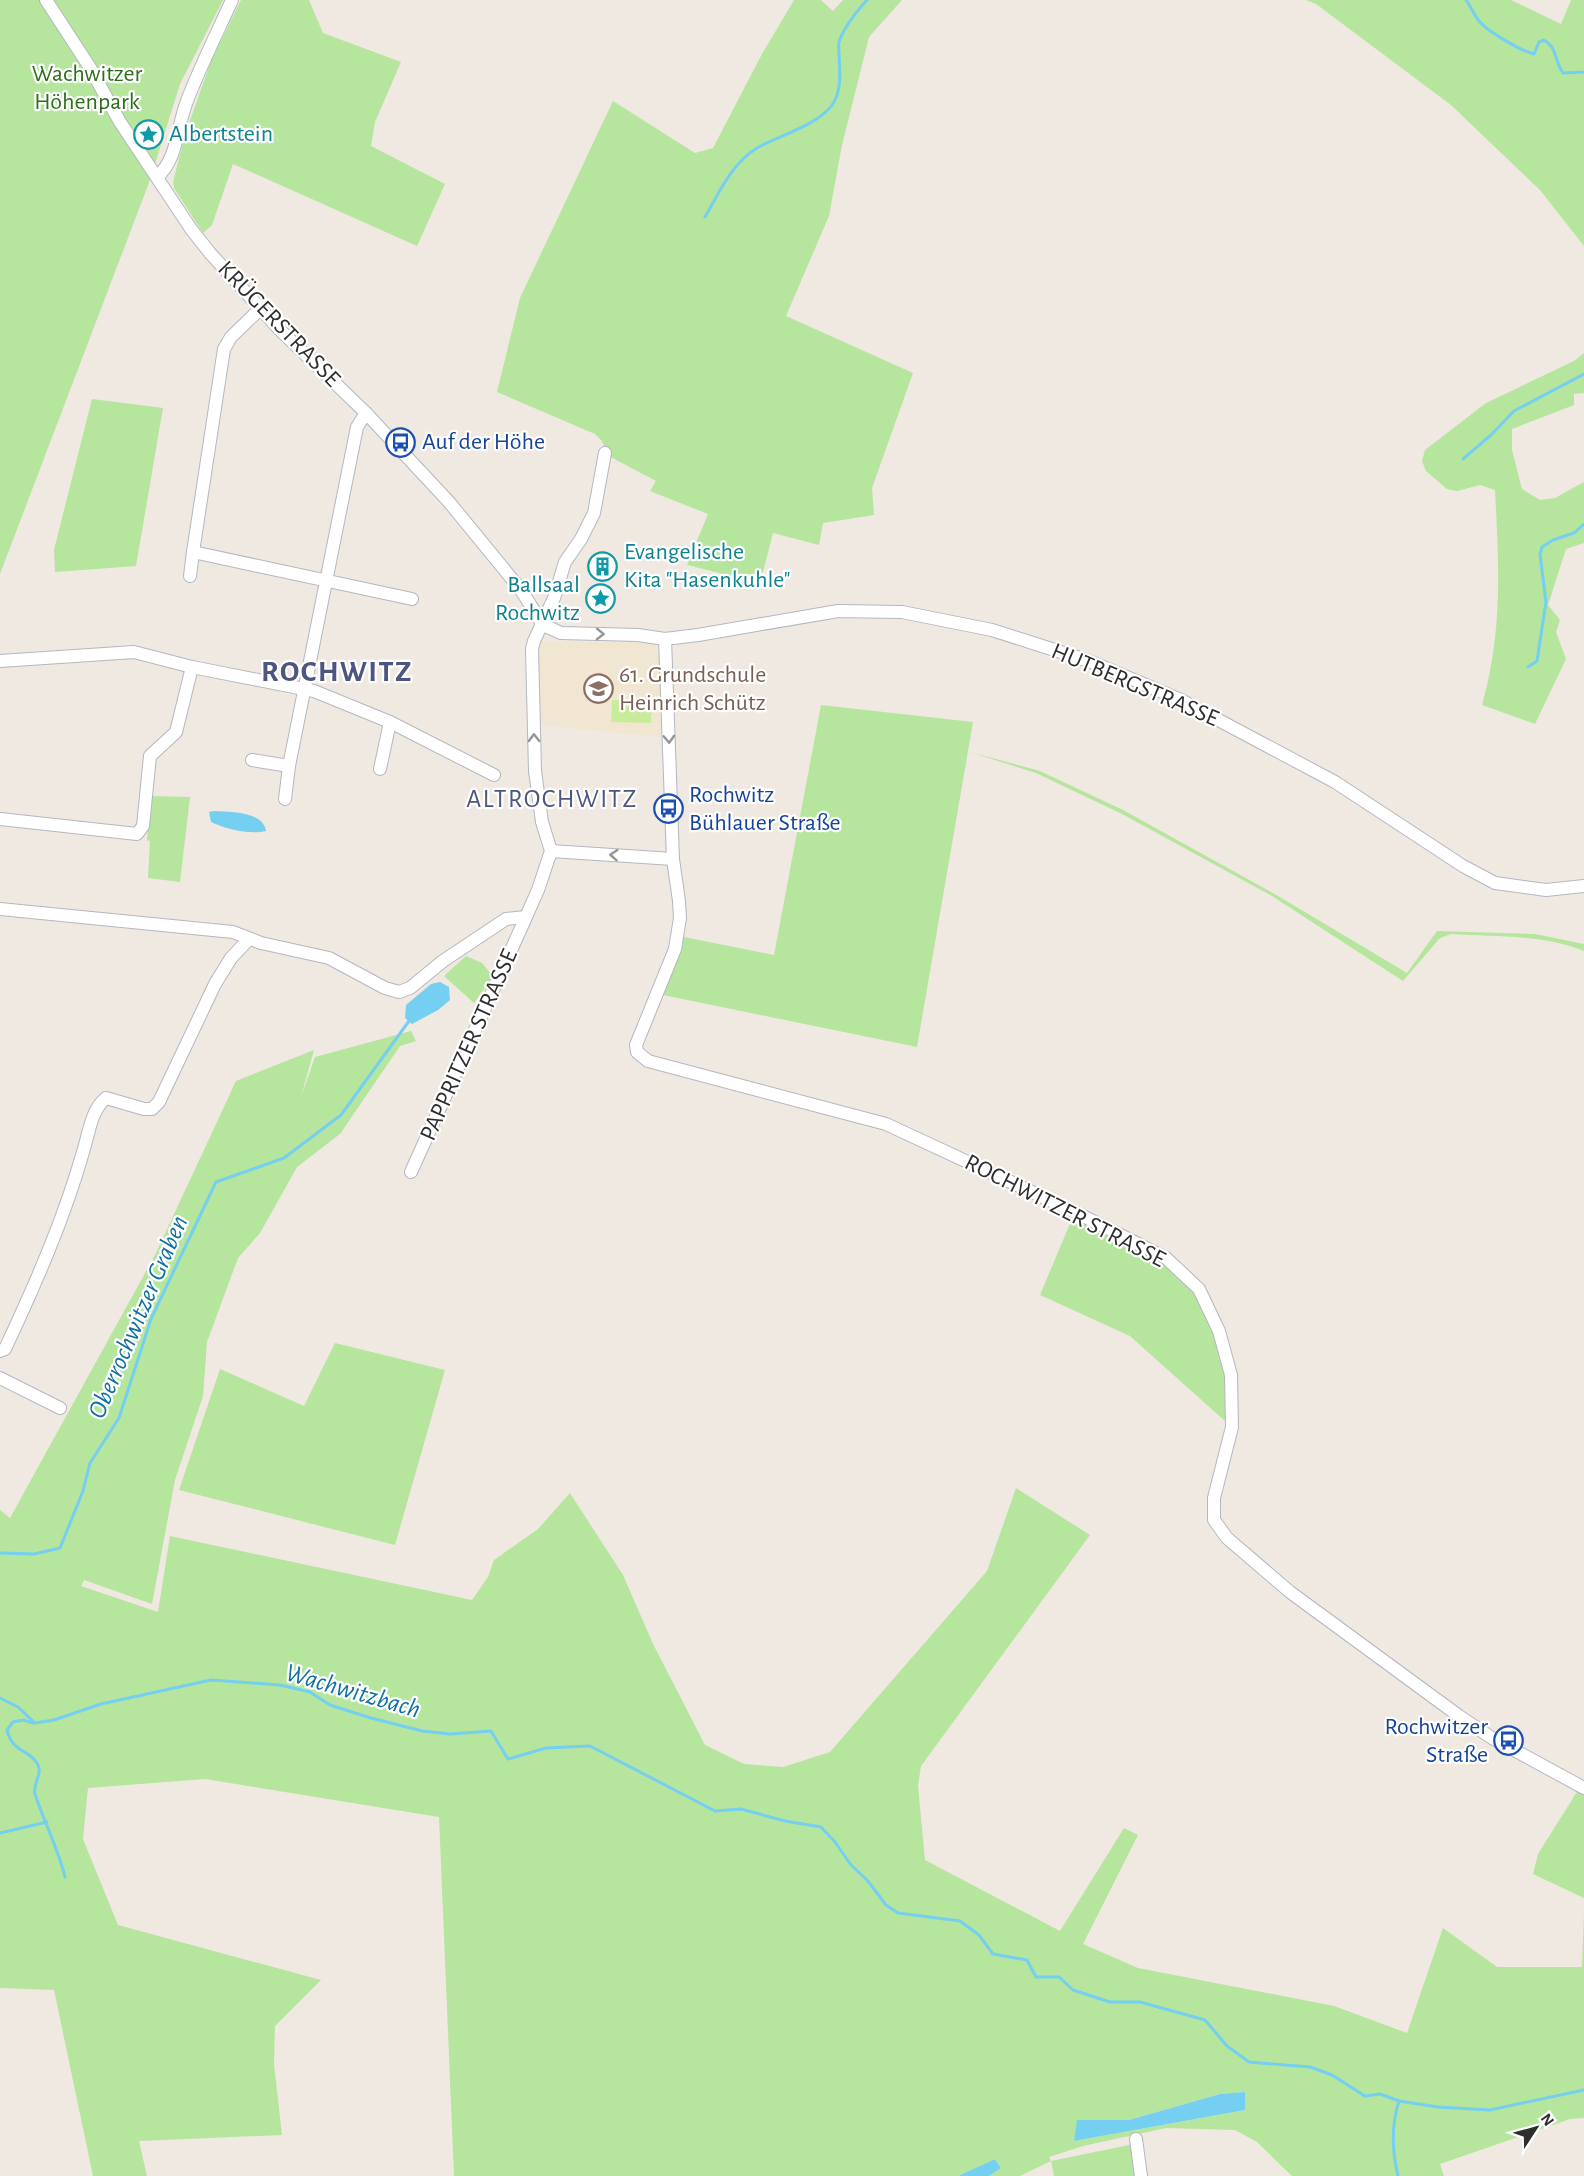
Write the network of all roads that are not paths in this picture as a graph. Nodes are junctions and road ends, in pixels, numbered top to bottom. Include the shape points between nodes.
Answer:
1 (46, 0) edge
2 (232, 0) edge
3 (157, 177) junction
4 (260, 309) junction
5 (366, 413) junction
6 (604, 453) dead end
7 (193, 552) junction
8 (190, 576) dead end
9 (328, 579) junction
10 (412, 599) dead end
11 (543, 625) junction
12 (665, 639) junction
13 (0, 662) edge
14 (192, 667) junction
15 (306, 689) junction
16 (390, 722) junction
17 (252, 760) dead end
18 (289, 766) junction
19 (380, 769) dead end
20 (494, 775) dead end
21 (285, 799) dead end
22 (0, 819) edge
23 (551, 851) junction
24 (673, 859) junction
25 (1584, 886) edge
26 (0, 909) edge
27 (526, 917) junction
28 (249, 939) junction
29 (411, 1172) dead end
30 (0, 1351) edge
31 (0, 1378) edge
32 (60, 1408) dead end
33 (1584, 1788) edge
34 (1136, 2139) dead end
35 (1141, 2176) edge

1 - 3 street, KRÜGERSTRASSE
2 - 3 street via 187,101 170,160
3 - 4 street, KRÜGERSTRASSE via 191,229
4 - 5 street, KRÜGERSTRASSE
4 - 7 street via 224,349
5 - 9 street via 357,428
5 - 11 street, KRÜGERSTRASSE via 449,502 521,590
6 - 11 street via 594,513 565,562
7 - 8 street
7 - 9 street
9 - 10 street
9 - 15 street
11 -> 12 street, HUTBERGSTRASSE via 561,633
23 -> 11 street via 542,822 535,771 532,650
12 -> 24 street
12 - 25 street, HUTBERGSTRASSE via 837,611 902,612 992,630 1089,661 1181,700 1335,782 1495,883 1546,890
13 - 14 street via 134,652
14 - 15 street
14 - 22 street via 176,732 150,756 143,826 136,834
15 - 16 street
15 - 18 street
16 - 19 street
16 - 20 street
17 - 18 street
18 - 21 street
24 -> 23 street
23 - 27 street
24 - 33 street, ROCHWITZER STRASSE via 679,901 678,935 636,1045 638,1052 648,1061 886,1124 1166,1258 1199,1289 1219,1331 1231,1375 1232,1427 1214,1498 1214,1520 1227,1538 1290,1592 1459,1716
26 - 28 street via 233,932
27 - 28 street via 506,919 399,992 329,958
27 - 29 street, PAPPRITZER STRASSE
28 - 30 street via 215,984 159,1102 152,1109 106,1098 97,1105 37,1282
31 - 32 street
34 - 35 street

